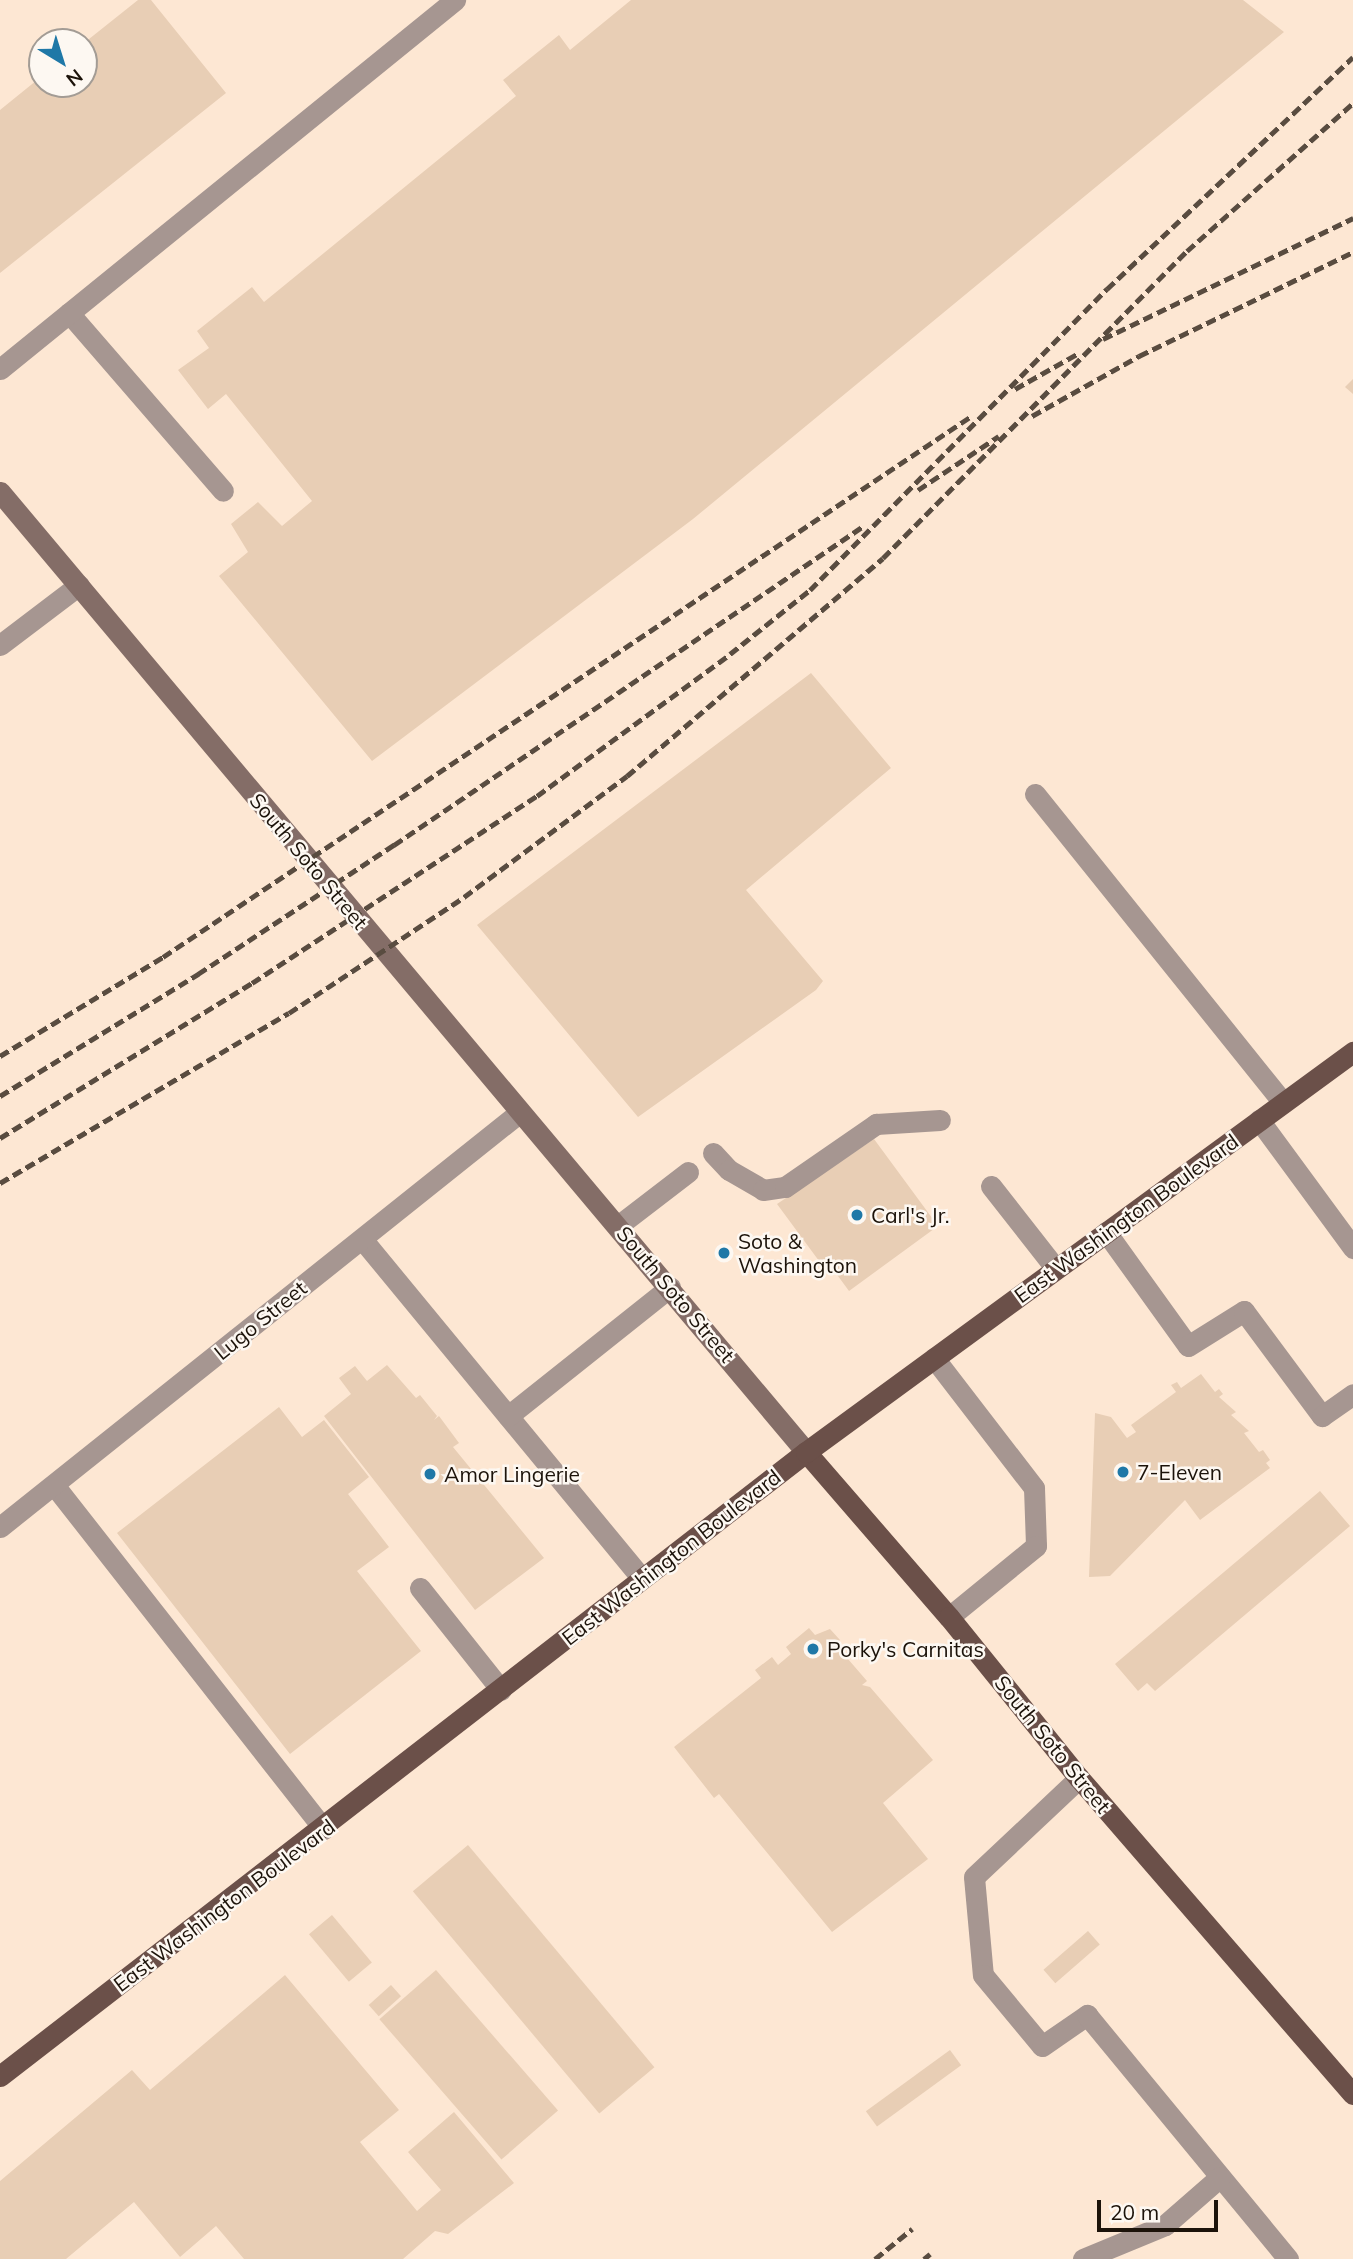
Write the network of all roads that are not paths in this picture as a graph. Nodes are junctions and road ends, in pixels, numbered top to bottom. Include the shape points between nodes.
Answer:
1 (455, 0) edge
2 (69, 313) junction
3 (0, 369) edge
4 (223, 491) dead end
5 (0, 492) edge
6 (79, 585) junction
7 (0, 645) edge
8 (1035, 794) dead end
9 (1353, 1052) edge
10 (1283, 1103) junction
11 (520, 1112) junction
12 (940, 1120) dead end
13 (1259, 1120) junction
14 (713, 1153) dead end
15 (688, 1172) dead end
16 (990, 1186) dead end
17 (619, 1225) junction
18 (1106, 1232) junction
19 (362, 1239) junction
20 (1353, 1248) edge
21 (1056, 1269) junction
22 (670, 1287) junction
23 (934, 1358) junction
24 (1353, 1394) edge
25 (508, 1416) junction
26 (806, 1452) junction
27 (54, 1485) junction
28 (0, 1527) edge
29 (641, 1578) junction
30 (420, 1588) dead end
31 (949, 1616) junction
32 (501, 1690) junction
33 (1079, 1778) junction
34 (324, 1829) junction
35 (0, 2076) edge
36 (1353, 2094) edge
37 (1220, 2177) junction
38 (1083, 2259) edge
39 (1288, 2259) edge

1 - 2 street
2 - 3 street
2 - 4 street
5 - 6 main road, South Soto Street
6 - 7 street
6 - 11 main road, South Soto Street
8 - 10 street
9 - 10 main road, East Washington Boulevard
10 - 13 main road, East Washington Boulevard
11 - 17 main road, South Soto Street
11 - 19 street, Lugo Street
12 - 14 street via 876,1124 785,1187 763,1190 729,1170
13 - 18 main road, East Washington Boulevard
13 - 20 street
15 - 17 street
16 - 21 street
17 - 22 main road, South Soto Street
18 - 21 main road, East Washington Boulevard
18 - 24 street via 1188,1346 1244,1311 1322,1416
19 - 25 street
19 - 27 street, Lugo Street
21 - 23 main road, East Washington Boulevard
22 - 25 street
22 - 26 main road, South Soto Street
23 - 26 main road, East Washington Boulevard
23 - 31 street via 1034,1489 1036,1546
25 - 29 street
26 - 29 main road, East Washington Boulevard
26 - 31 main road, South Soto Street
27 - 28 street, Lugo Street
27 - 34 street
29 - 32 main road, East Washington Boulevard
30 - 32 street
31 - 33 main road, South Soto Street
32 - 34 main road, East Washington Boulevard
33 - 36 main road, South Soto Street
33 - 37 street via 974,1877 983,1975 1042,2046 1087,2015
34 - 35 main road, East Washington Boulevard
37 - 38 street via 1165,2225
37 - 39 street

